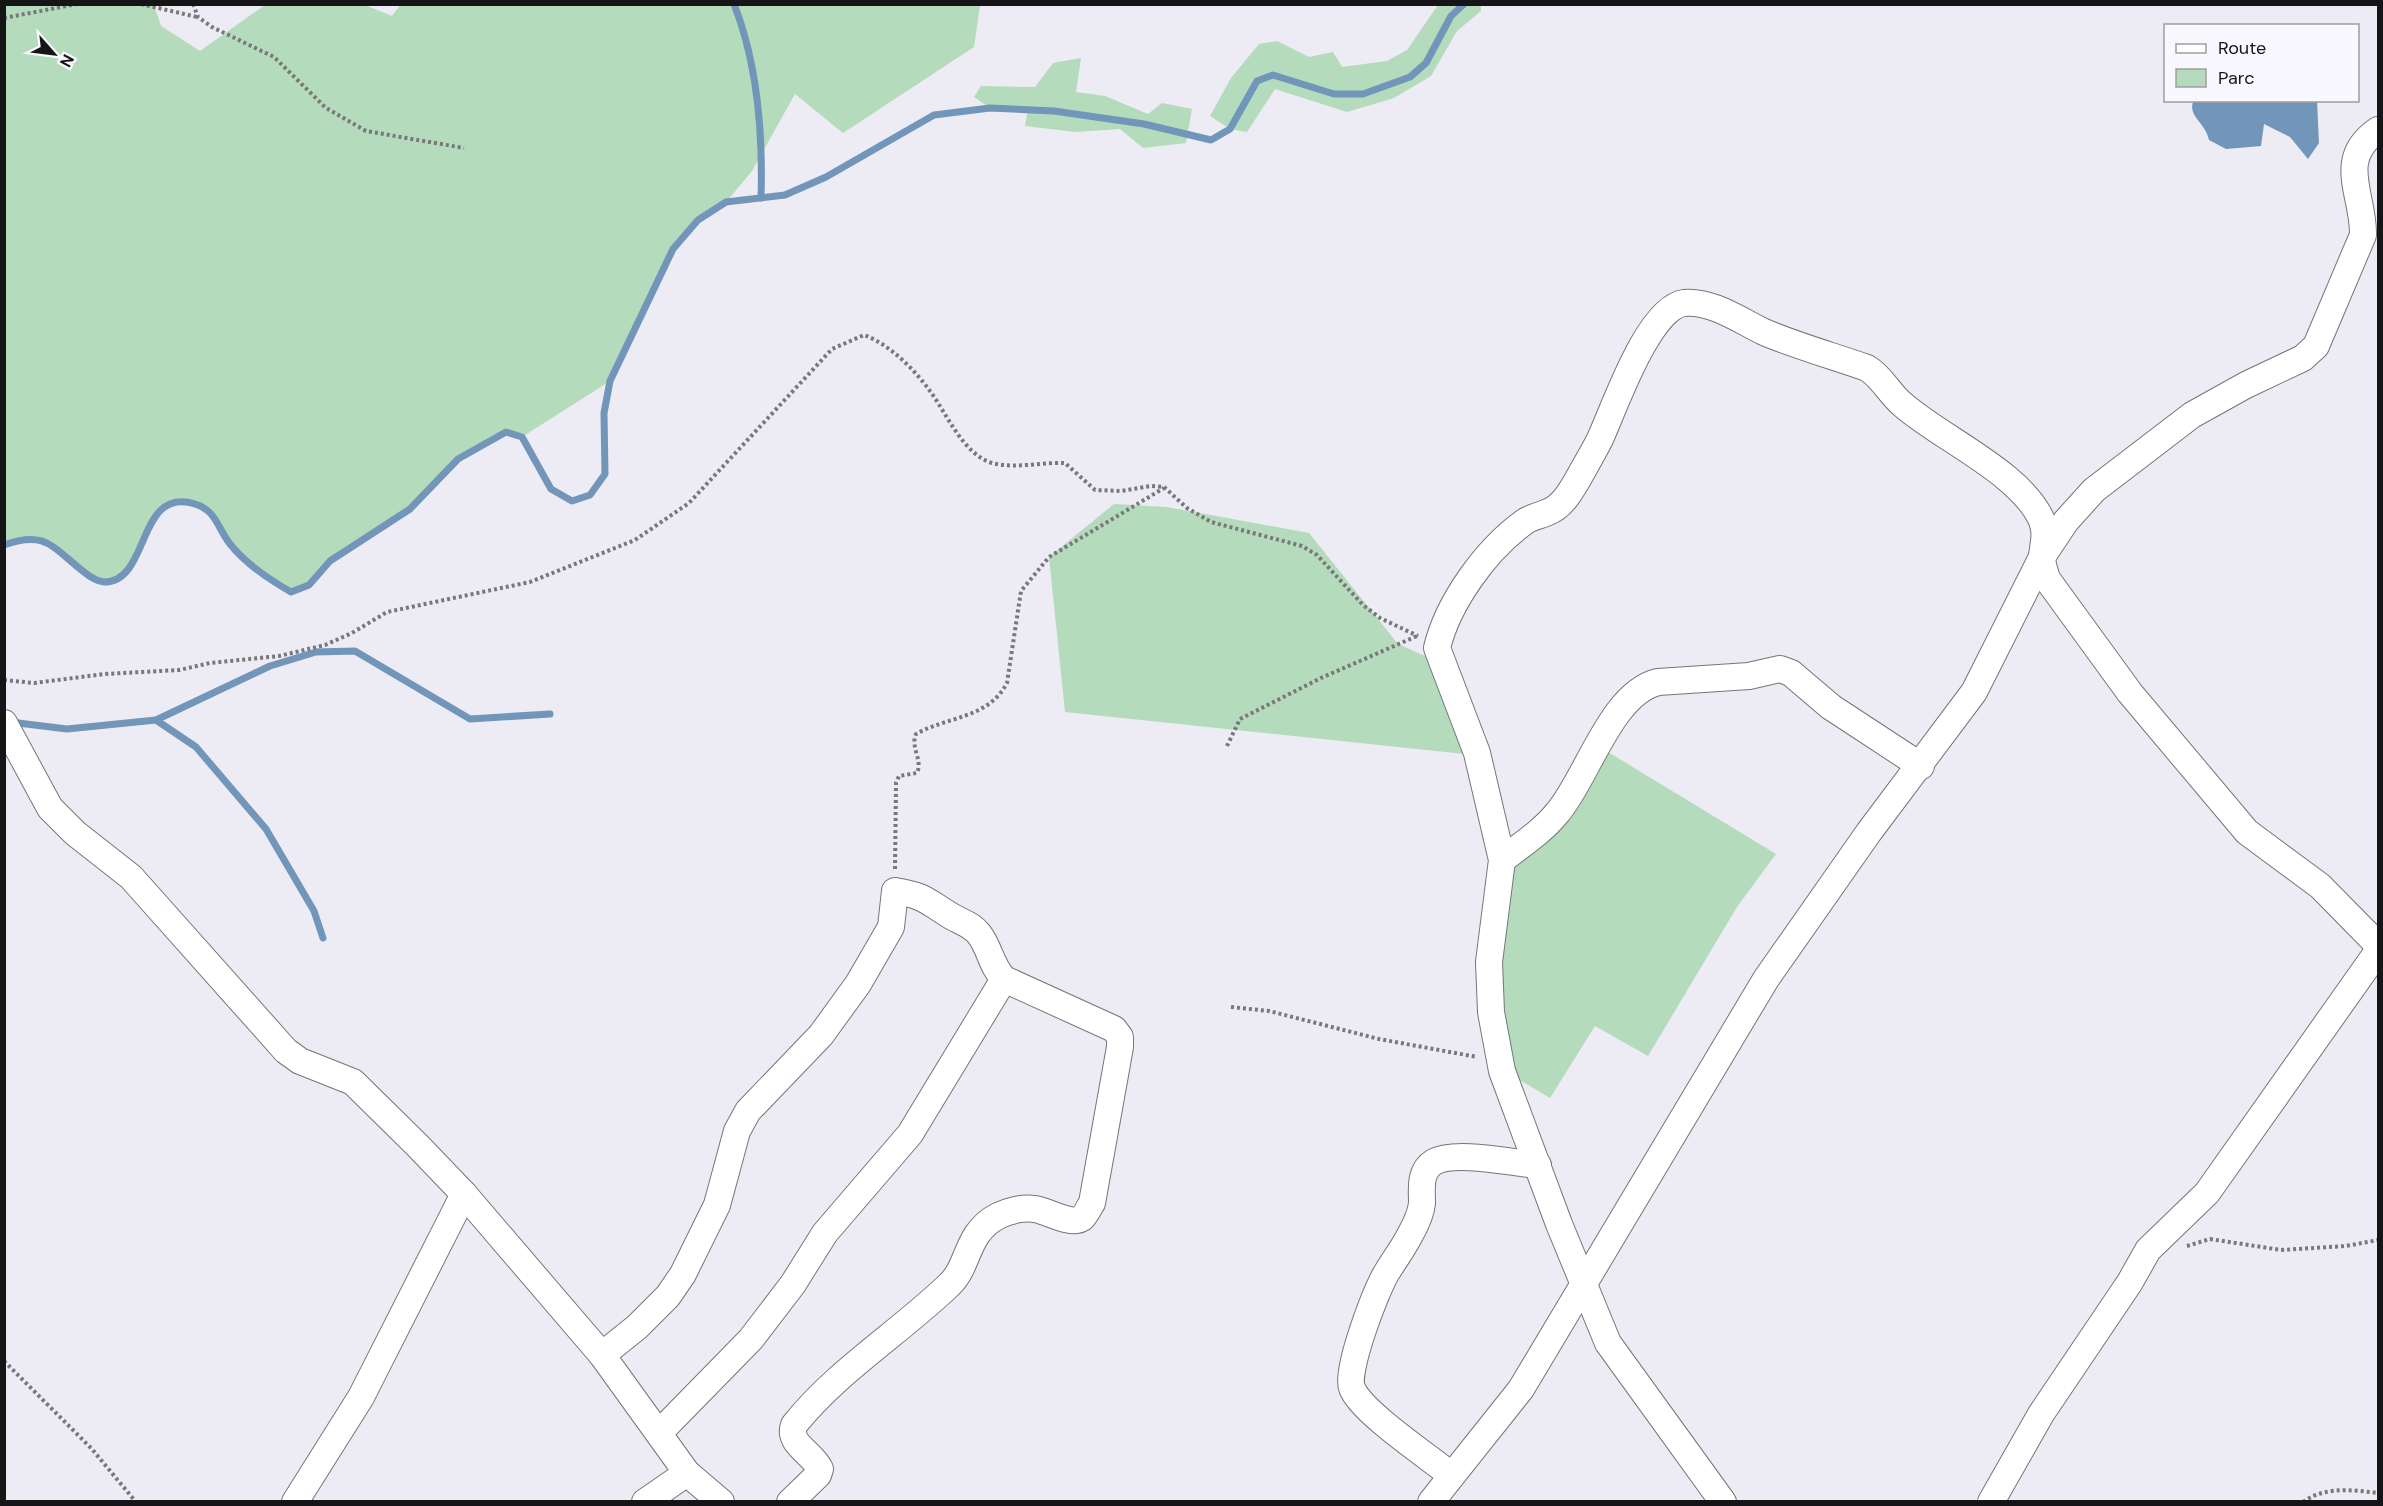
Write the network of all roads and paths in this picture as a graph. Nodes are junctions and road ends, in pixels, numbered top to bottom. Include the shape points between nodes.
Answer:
1 (77, 4) edge
2 (141, 4) edge
3 (193, 4) edge
4 (198, 17) junction
5 (4, 18) edge
6 (2379, 130) edge
7 (464, 148) dead end
8 (1164, 488) junction
9 (2042, 557) junction
10 (1427, 642) junction
11 (4, 680) edge
12 (4, 723) edge
13 (1227, 746) dead end
14 (1920, 766) junction
15 (1502, 860) junction
16 (895, 891) junction
17 (2379, 945) edge
18 (2379, 951) edge
19 (1004, 979) junction
20 (1231, 1007) dead end
21 (1499, 1061) junction
22 (1538, 1165) junction
23 (464, 1194) junction
24 (2379, 1240) edge
25 (2181, 1248) dead end
26 (1585, 1283) junction
27 (602, 1355) junction
28 (4, 1361) edge
29 (659, 1433) junction
30 (687, 1473) junction
31 (1451, 1475) junction
32 (2379, 1493) edge
33 (136, 1502) edge
34 (295, 1502) edge
35 (645, 1502) edge
36 (721, 1502) edge
37 (790, 1502) edge
38 (1431, 1502) edge
39 (1723, 1502) edge
40 (1991, 1502) edge
41 (2303, 1502) edge

1 - 5 path
2 - 4 path
3 - 4 path
4 - 7 path via 274,57 326,108 366,131
6 - 9 street via 2358,154 2353,170 2364,217 2363,235 2316,346 2303,358 2192,415 2146,449 2094,490 2066,521
8 - 10 path via 1211,522 1275,537 1317,555 1380,618
8 - 11 path via 1095,490 1065,463 990,462 963,439 929,389 878,340 864,335 832,349 689,503 635,540 562,570 530,582 387,612 325,645 279,656 34,683
8 - 16 path via 1049,557 1021,591 1002,694 982,711 916,734 919,769 917,773 899,776 896,783
9 - 10 street via 2045,532 2032,504 1978,458 1900,402 1877,374 1764,332 1727,313 1683,303 1660,319 1636,355 1599,441 1571,491 1551,511 1525,521 1500,542 1470,578 1440,635
9 - 14 street via 1974,692
9 - 17 street via 2047,579 2059,598 2130,693 2247,832 2320,886
10 - 13 path via 1321,678 1240,719
10 - 15 street via 1477,753
12 - 23 street via 50,808 131,877 271,1036 300,1061 353,1082
14 - 15 street via 1780,669 1749,676 1658,682 1635,693 1597,744 1559,811
14 - 26 street via 1766,979
15 - 21 street via 1489,962 1491,1012
16 - 19 street via 933,902 966,923 979,935 992,964
16 - 27 street via 891,927 858,984 821,1035 748,1111 737,1131 717,1205 683,1274 668,1296
18 - 40 street via 2207,1193 2148,1250 2041,1414
19 - 29 street via 910,1134 825,1233 751,1339
19 - 37 street via 1106,1024 1120,1037 1092,1203 1080,1219 1020,1209 999,1216 982,1228 950,1285 872,1349 794,1425 794,1441 817,1461 820,1470
20 - 21 path via 1269,1011 1379,1039
21 - 22 street
22 - 26 street
22 - 31 street via 1462,1157 1432,1163 1420,1189 1418,1219 1387,1272 1356,1350 1350,1376 1352,1389 1364,1406
23 - 27 street
23 - 34 street via 361,1397
24 - 25 path via 2281,1250 2210,1239
26 - 31 street via 1521,1389
26 - 39 street via 1608,1343
27 - 29 street
28 - 33 path via 91,1448
29 - 30 street
30 - 35 street
30 - 36 street
31 - 38 street
32 - 41 path via 2348,1490 2314,1494

